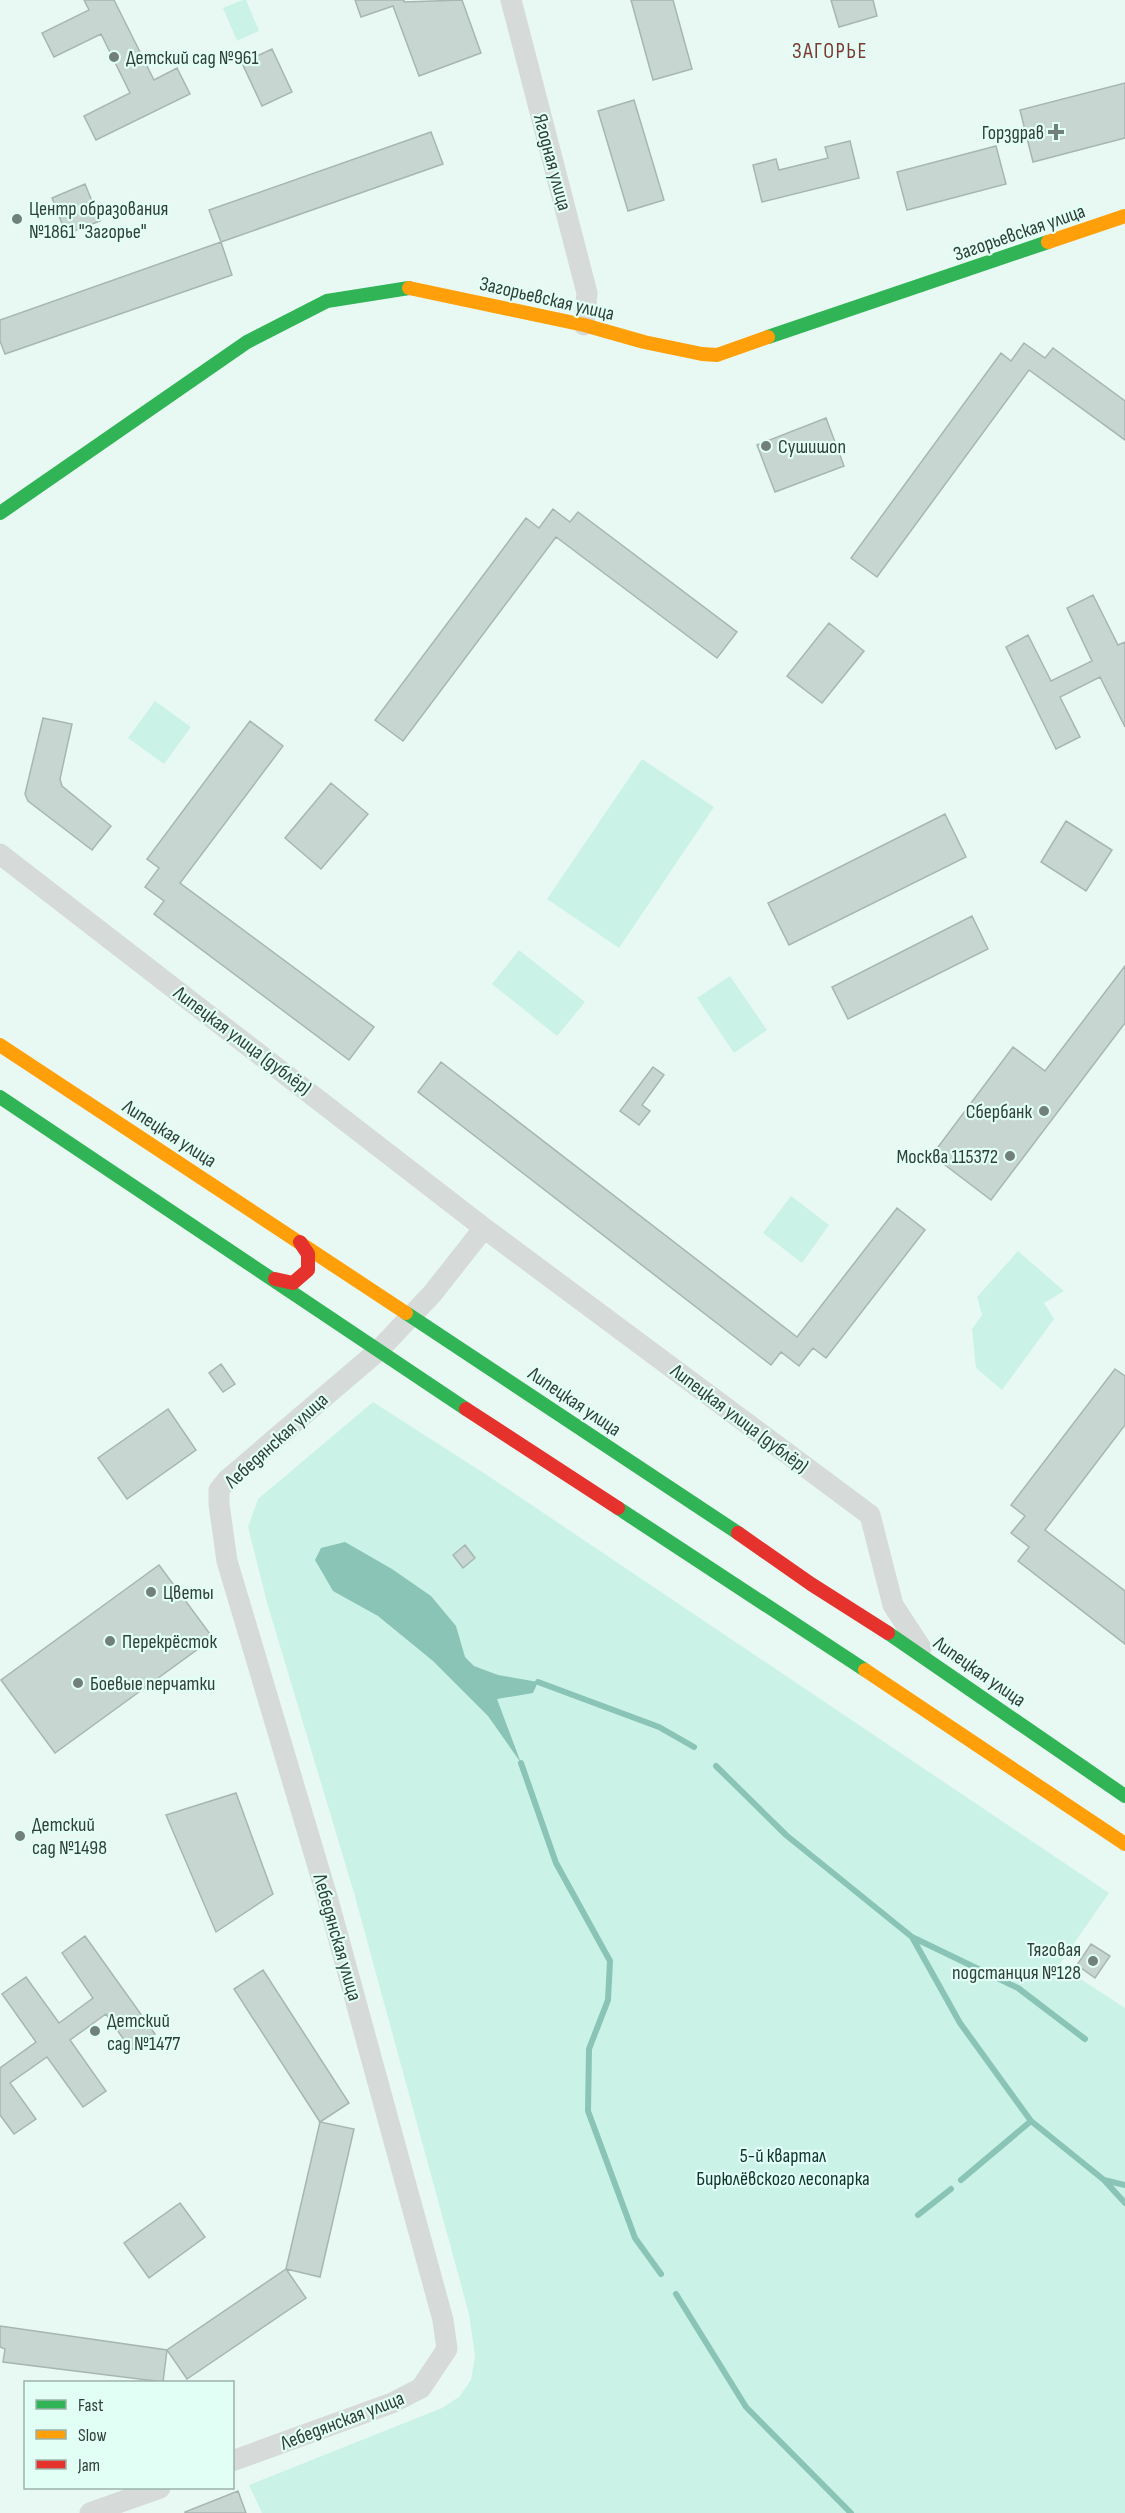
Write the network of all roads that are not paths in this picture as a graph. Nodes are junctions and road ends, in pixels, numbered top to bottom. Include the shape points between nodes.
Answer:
1 (511, 0) edge
2 (1125, 216) edge
3 (584, 325) junction
4 (0, 513) edge
5 (0, 854) edge
6 (0, 1045) edge
7 (0, 1097) edge
8 (484, 1228) junction
9 (300, 1242) junction
10 (275, 1279) junction
11 (412, 1316) junction
12 (378, 1351) junction
13 (927, 1658) junction
14 (1125, 1796) edge
15 (1125, 1844) edge
16 (234, 2460) edge
17 (155, 2489) edge
18 (90, 2513) edge

1 - 3 street, Ягодная улица via 587,293
2 - 3 main road, Загорьевская улица via 717,355 644,342
3 - 4 main road, Загорьевская улица via 412,288 327,301 247,342
5 - 8 street, Липецкая улица (дублёр)
6 - 9 main road, Липецкая улица
7 - 10 main road
8 - 11 street
8 - 13 street, Липецкая улица (дублёр) via 870,1515 893,1605
9 - 10 main road via 310,1254 306,1275 293,1283
9 - 11 main road, Липецкая улица
10 - 12 main road
11 - 12 street, Лебедянская улица
11 - 13 main road, Липецкая улица
12 - 15 main road
12 - 16 street, Лебедянская улица via 227,1480 219,1490 219,1504 227,1561 328,1900 443,2320 447,2349 421,2388 392,2403
13 - 14 main road, Липецкая улица
17 - 18 street

